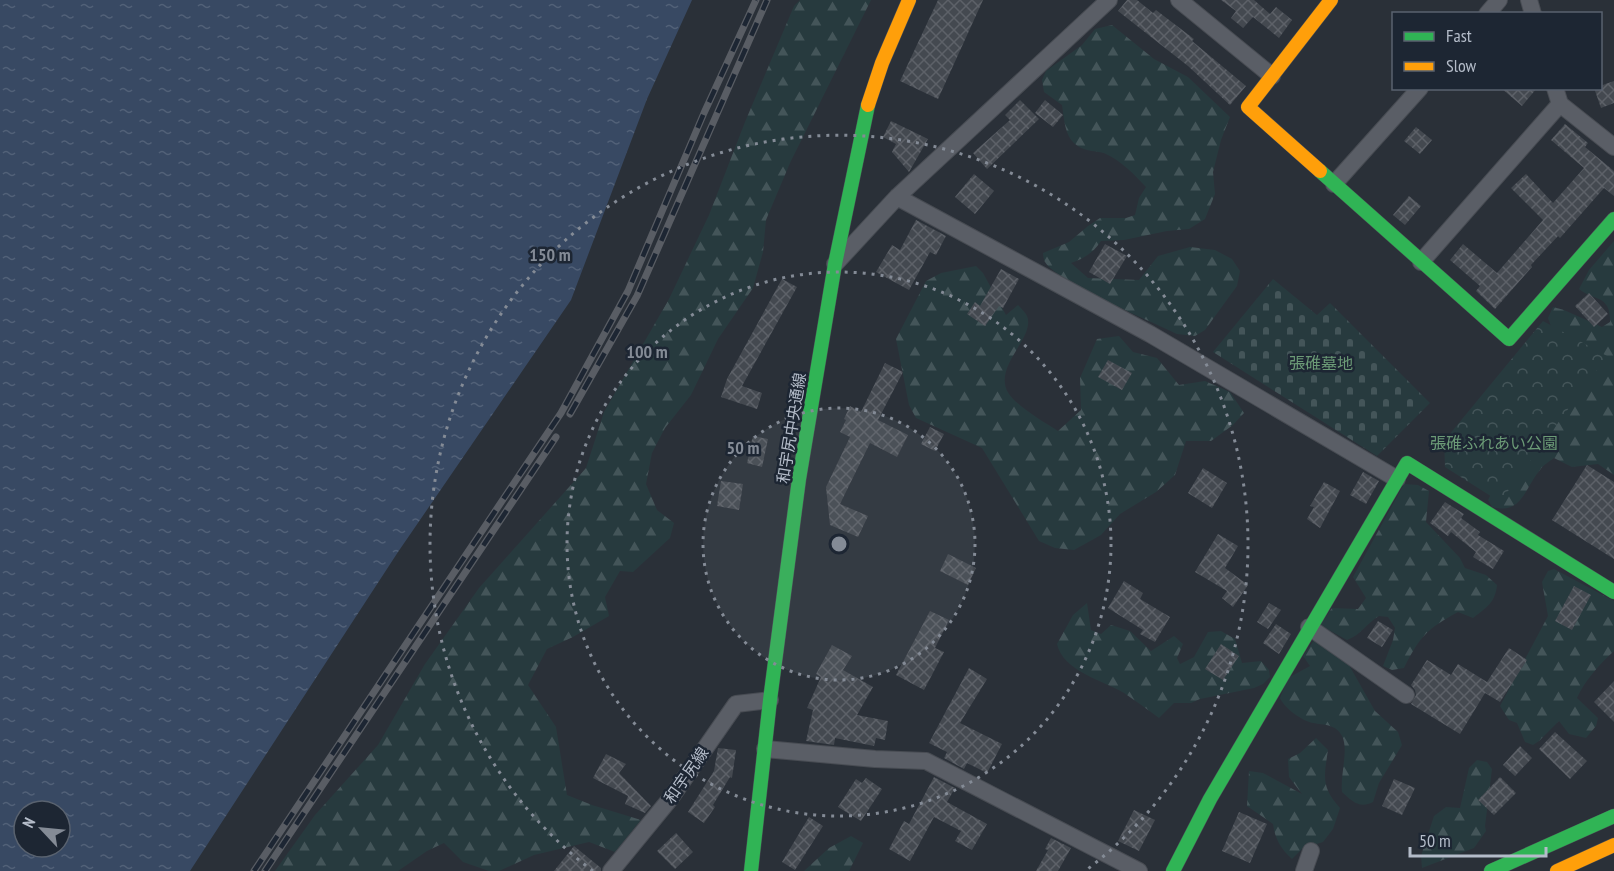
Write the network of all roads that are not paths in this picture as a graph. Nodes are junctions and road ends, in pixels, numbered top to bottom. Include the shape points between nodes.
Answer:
1 (909, 0) edge
2 (1109, 0) edge
3 (1179, 0) edge
4 (1331, 0) edge
5 (1499, 0) edge
6 (1489, 12) edge
7 (1272, 76) junction
8 (1418, 90) edge
9 (1558, 96) edge
10 (1614, 147) edge
11 (1334, 184) junction
12 (897, 197) junction
13 (1614, 219) edge
14 (1421, 262) junction
15 (835, 264) junction
16 (1396, 479) junction
17 (1614, 592) edge
18 (1309, 627) junction
19 (1406, 695) dead end
20 (770, 700) junction
21 (765, 749) junction
22 (1614, 816) edge
23 (1614, 845) edge
24 (1311, 850) dead end
25 (611, 871) edge
26 (751, 871) edge
27 (1139, 871) edge
28 (1173, 871) edge
29 (1304, 871) edge
30 (1491, 871) edge
31 (1557, 871) edge

1 - 15 main road, 和宇尻中央通線 via 864,119
2 - 12 street
3 - 7 street
4 - 7 main road
5 - 6 street
7 - 11 main road via 1248,107
8 - 11 street
9 - 10 street
9 - 14 street
11 - 14 main road
12 - 15 street
12 - 16 street via 1150,334
13 - 14 main road via 1509,339
15 - 20 main road, 和宇尻中央通線 via 799,479
16 - 17 main road via 1407,463
16 - 18 main road
18 - 19 street
18 - 28 main road via 1209,799
20 - 21 main road, 和宇尻中央通線
20 - 25 street, 和宇尻線 via 736,704 670,799
21 - 26 main road, 和宇尻中央通線
21 - 27 street via 926,761
22 - 30 main road
23 - 31 main road
24 - 29 street

